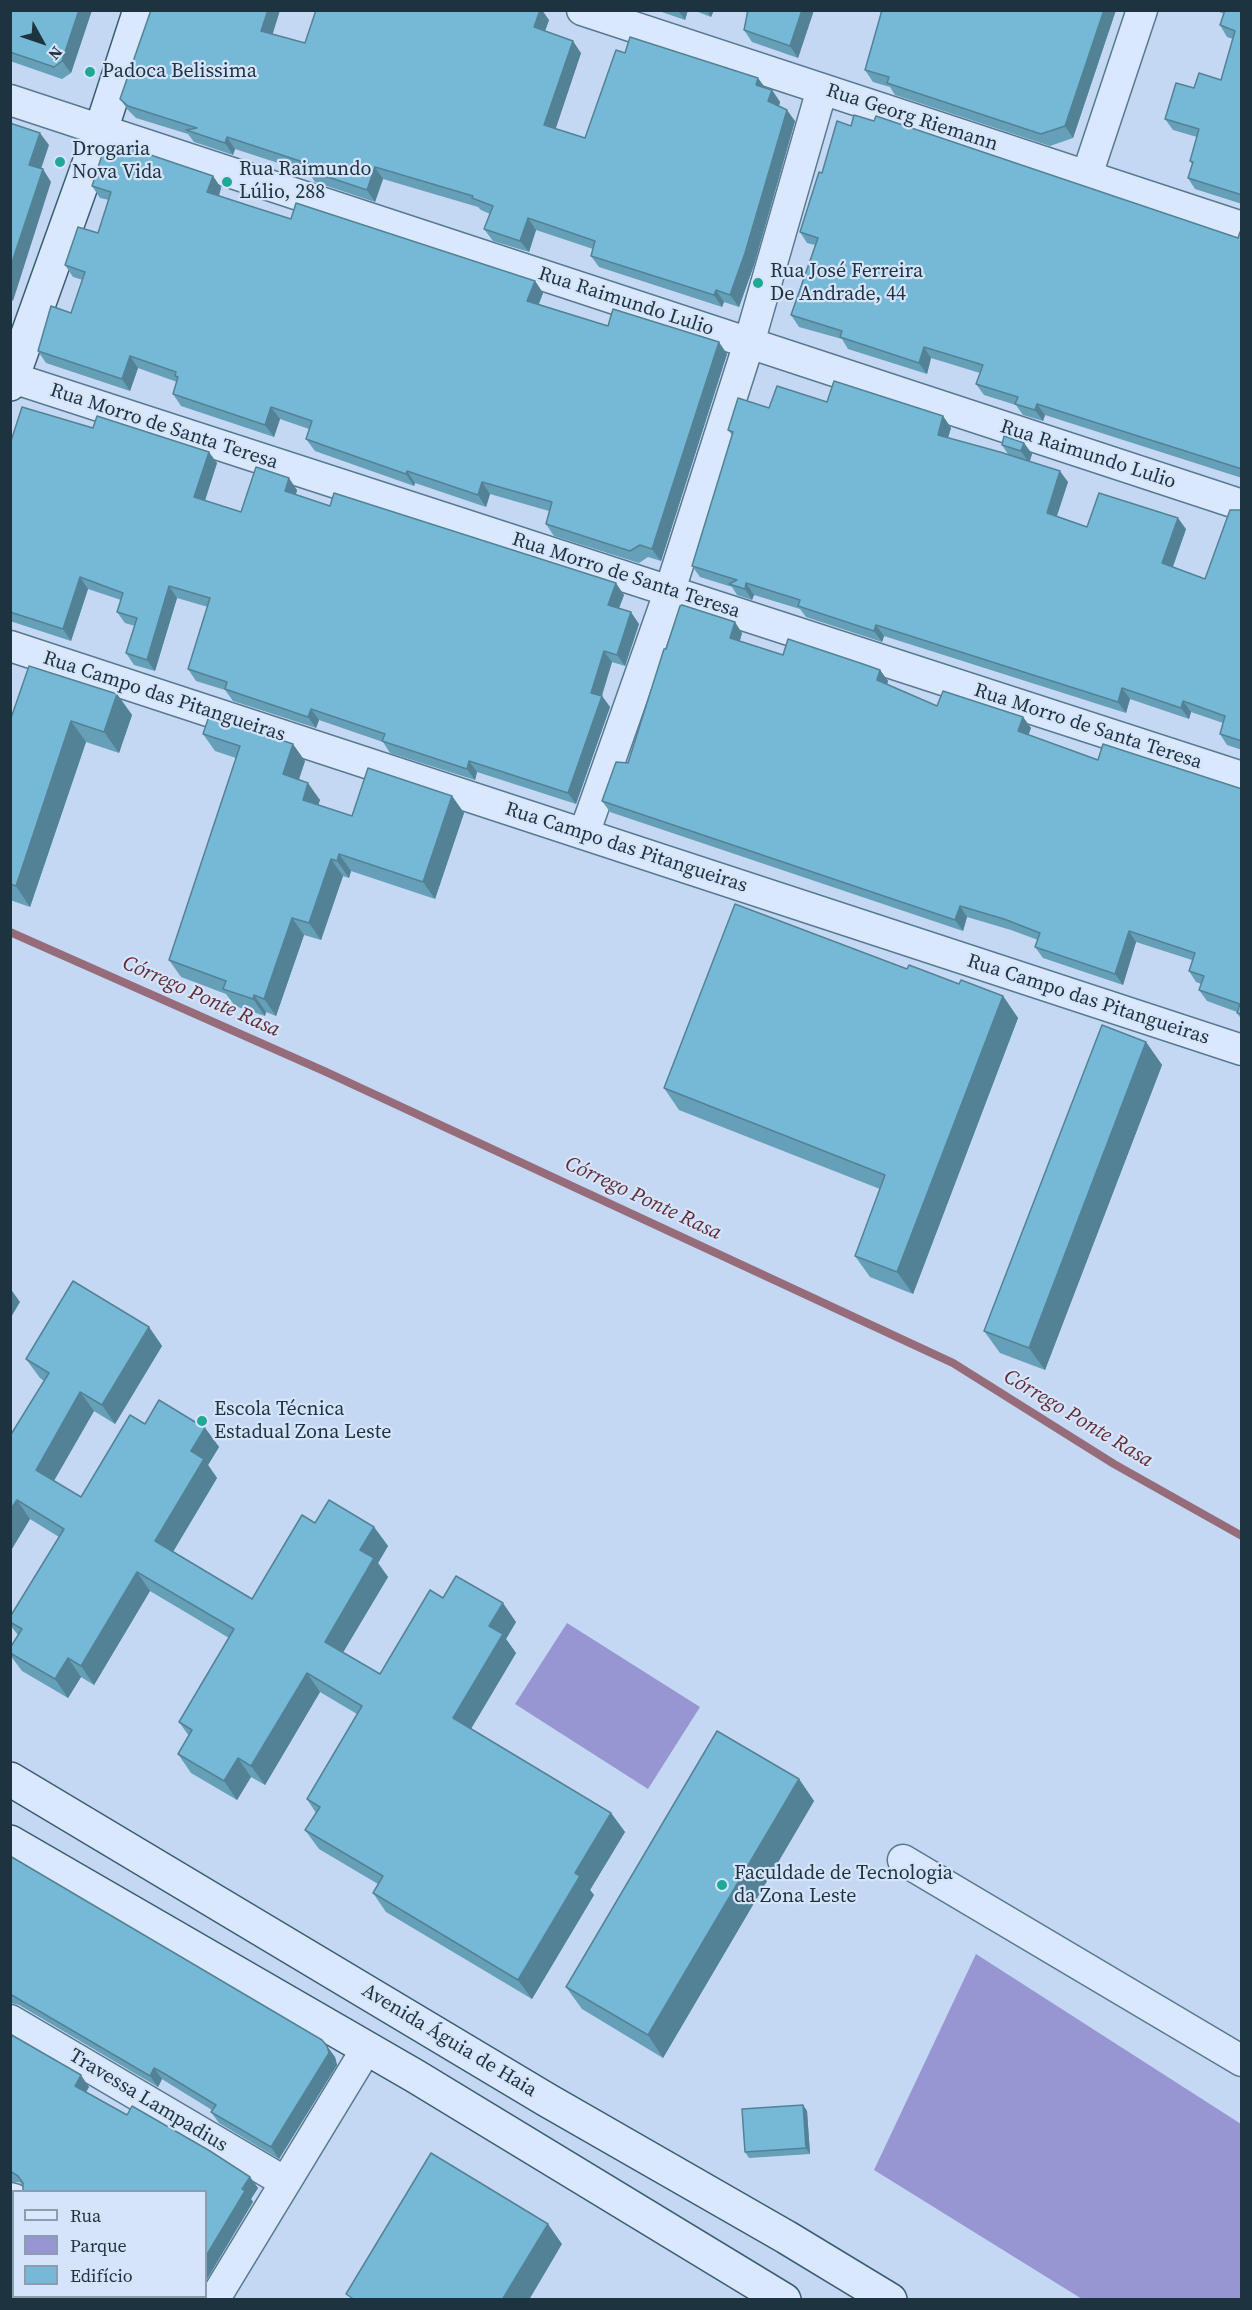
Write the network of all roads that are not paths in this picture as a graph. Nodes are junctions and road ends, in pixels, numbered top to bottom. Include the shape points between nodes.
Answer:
1 (140, 10) edge
2 (582, 10) edge
3 (1142, 10) edge
4 (822, 89) junction
5 (10, 100) edge
6 (101, 130) junction
7 (1087, 175) junction
8 (1242, 227) edge
9 (749, 342) junction
10 (11, 379) edge
11 (1242, 505) edge
12 (670, 590) junction
13 (10, 646) edge
14 (1242, 777) edge
15 (584, 834) junction
16 (1242, 1050) edge
17 (10, 1779) edge
18 (10, 1842) edge
19 (903, 1860) dead end
20 (10, 2020) edge
21 (367, 2048) junction
22 (1242, 2061) edge
23 (285, 2182) junction
24 (214, 2300) edge
25 (784, 2300) edge
26 (890, 2300) edge

1 - 6 main road
2 - 4 street, Rua Georg Riemann
3 - 7 street
4 - 7 street, Rua Georg Riemann
4 - 9 street
5 - 6 street, Rua Raimundo Lulio
6 - 9 street, Rua Raimundo Lulio
6 - 10 main road
7 - 8 street, Rua Georg Riemann
9 - 11 street, Rua Raimundo Lulio
9 - 12 street
10 - 12 street, Rua Morro de Santa Teresa
12 - 14 street, Rua Morro de Santa Teresa
12 - 15 street
13 - 15 street, Rua Campo das Pitangueiras
15 - 16 street, Rua Campo das Pitangueiras
17 - 26 main road, Avenida Águia de Haia
18 - 21 main road
19 - 22 street
20 - 23 street, Travessa Lampadius
21 - 23 street
21 - 25 main road
23 - 24 street

